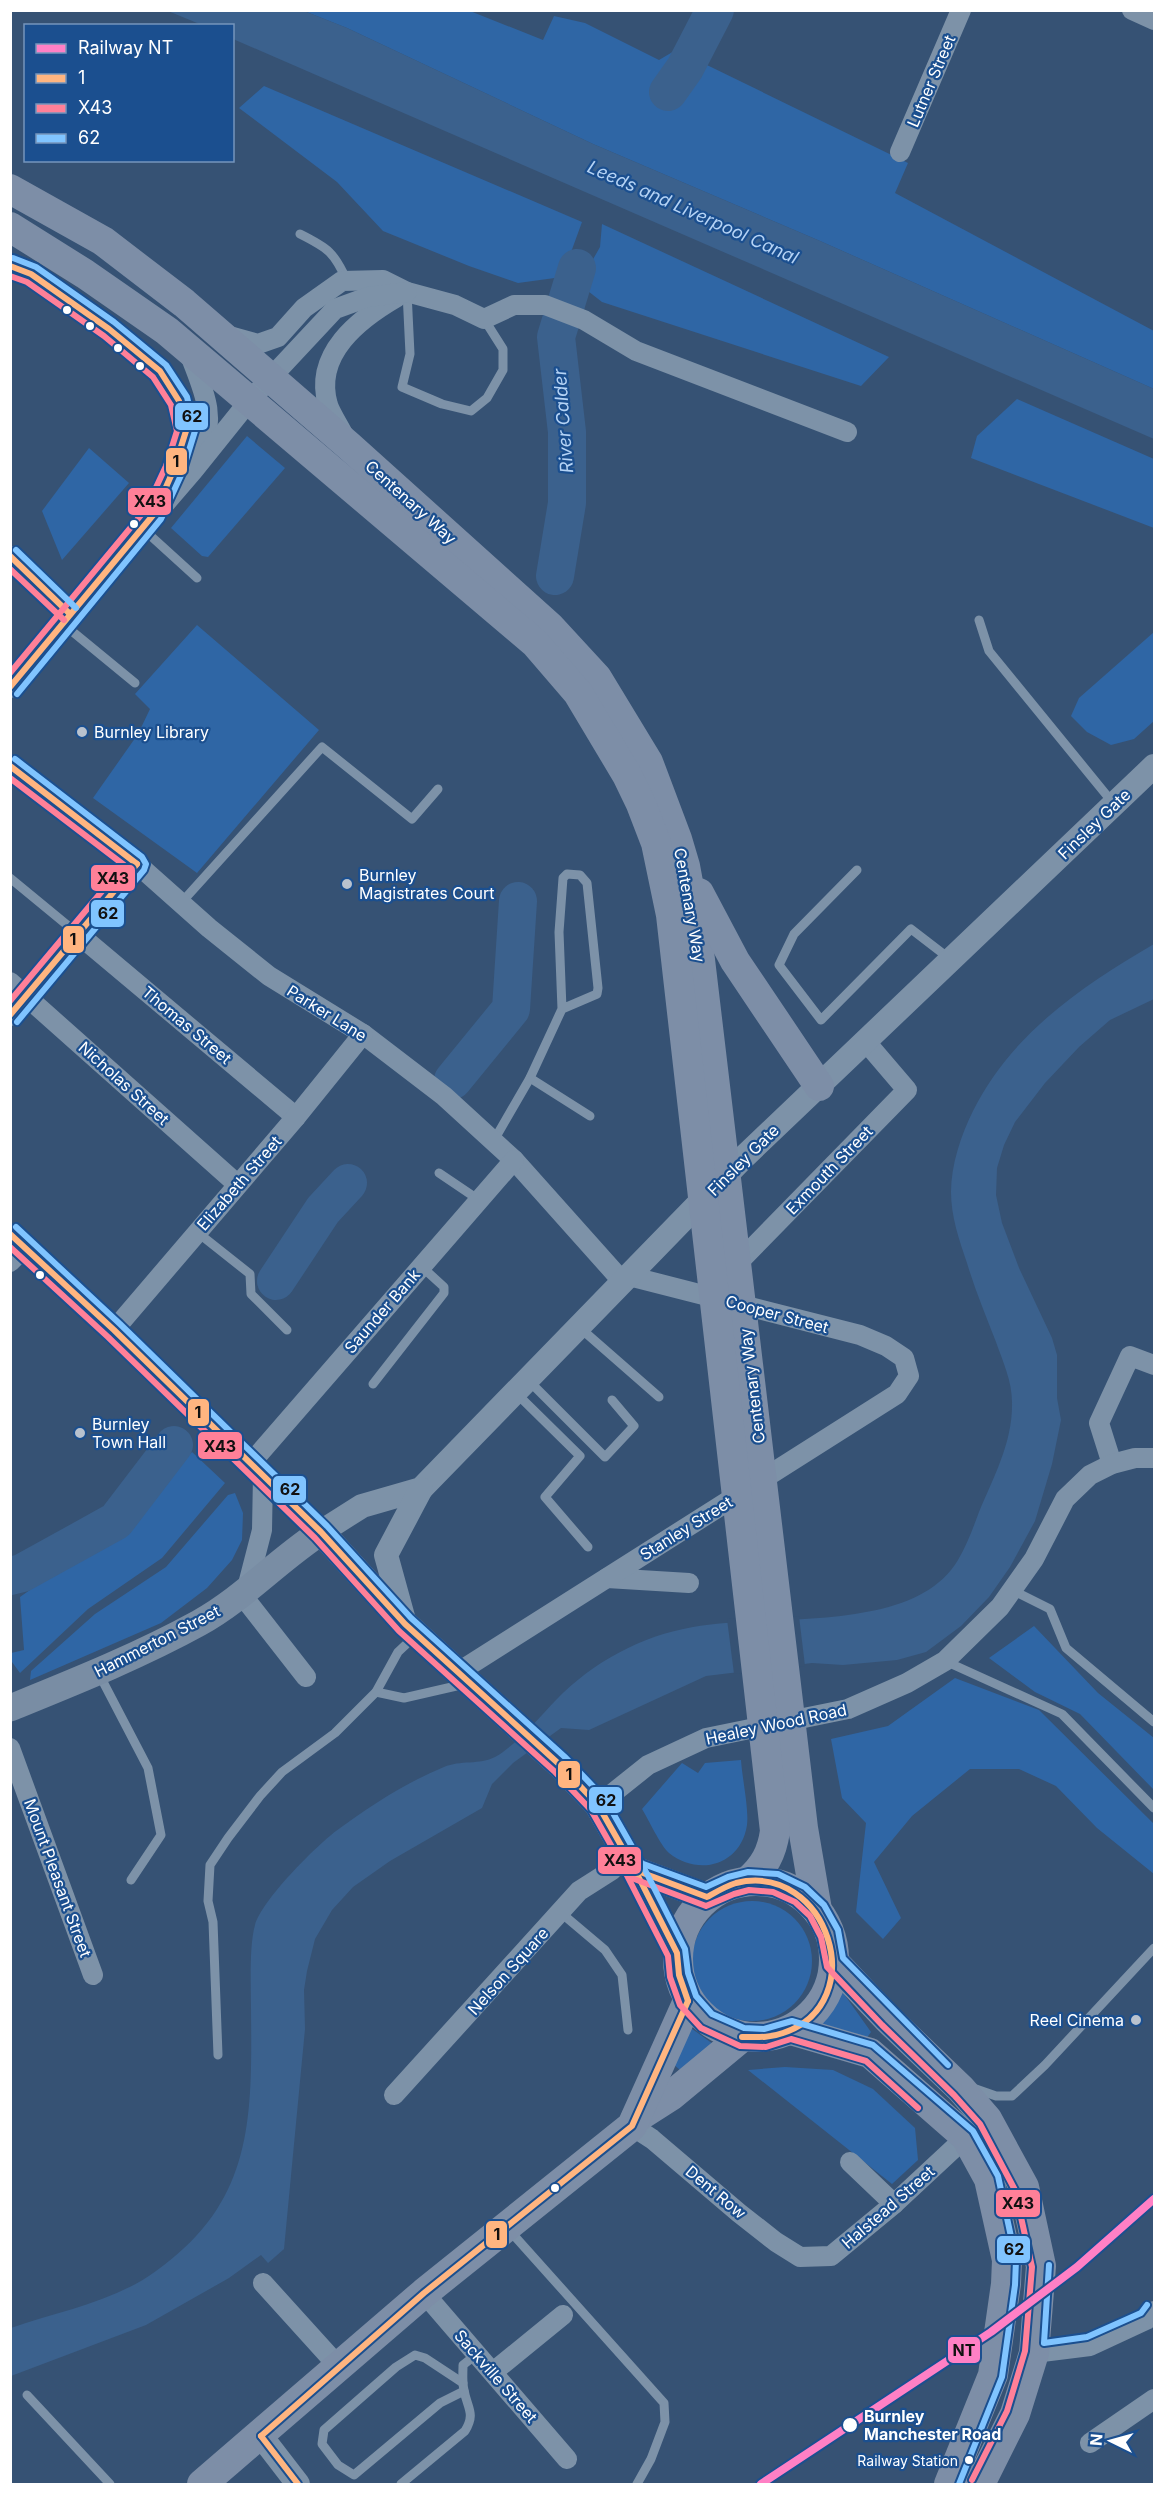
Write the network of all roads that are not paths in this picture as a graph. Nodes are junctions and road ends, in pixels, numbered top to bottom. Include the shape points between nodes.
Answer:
1 (961, 10) edge
2 (1132, 10) edge
3 (1155, 20) edge
4 (900, 152) dead end
5 (10, 189) edge
6 (10, 227) edge
7 (300, 234) dead end
8 (10, 266) edge
9 (347, 281) junction
10 (407, 292) junction
11 (484, 320) junction
12 (217, 333) junction
13 (278, 337) junction
14 (189, 352) junction
15 (270, 377) junction
16 (225, 379) junction
17 (250, 400) junction
18 (848, 432) dead end
19 (296, 439) junction
20 (349, 446) junction
21 (193, 471) junction
22 (148, 521) junction
23 (10, 556) edge
24 (197, 578) dead end
25 (66, 618) junction
26 (980, 620) dead end
27 (135, 683) dead end
28 (10, 688) edge
29 (10, 766) edge
30 (1155, 766) edge
31 (438, 789) dead end
32 (651, 796) junction
33 (1114, 804) junction
34 (137, 864) junction
35 (685, 866) junction
36 (857, 870) dead end
37 (10, 878) edge
38 (181, 903) junction
39 (78, 934) junction
40 (951, 960) junction
41 (10, 982) edge
42 (28, 996) junction
43 (561, 1009) junction
44 (10, 1016) edge
45 (363, 1034) junction
46 (866, 1042) junction
47 (530, 1078) junction
48 (819, 1086) junction
49 (590, 1116) dead end
50 (296, 1117) junction
51 (492, 1142) junction
52 (514, 1160) junction
53 (440, 1173) dead end
54 (237, 1184) junction
55 (479, 1200) junction
56 (197, 1232) junction
57 (15, 1248) edge
58 (421, 1266) junction
59 (626, 1279) junction
60 (706, 1296) junction
61 (579, 1327) junction
62 (114, 1330) junction
63 (287, 1330) dead end
64 (1155, 1365) edge
65 (909, 1376) joint
66 (373, 1384) dead end
67 (521, 1386) junction
68 (659, 1397) dead end
69 (612, 1400) dead end
70 (1155, 1458) edge
71 (1112, 1464) junction
72 (257, 1469) junction
73 (421, 1489) junction
74 (321, 1532) junction
75 (588, 1547) dead end
76 (607, 1578) junction
77 (689, 1583) dead end
78 (1012, 1590) junction
79 (244, 1593) junction
80 (411, 1630) junction
81 (945, 1661) junction
82 (98, 1671) junction
83 (306, 1677) dead end
84 (462, 1678) junction
85 (376, 1692) junction
86 (10, 1708) edge
87 (1155, 1722) edge
88 (10, 1748) edge
89 (598, 1805) junction
90 (1155, 1808) edge
91 (789, 1830) junction
92 (631, 1862) junction
93 (131, 1880) dead end
94 (748, 1881) junction
95 (707, 1897) junction
96 (817, 1910) junction
97 (560, 1912) junction
98 (1155, 1948) edge
99 (677, 1953) junction
100 (834, 1962) junction
101 (93, 1975) dead end
102 (688, 2001) junction
103 (628, 2030) dead end
104 (791, 2030) junction
105 (741, 2037) junction
106 (907, 2037) junction
107 (218, 2055) dead end
108 (954, 2066) dead end
109 (970, 2083) dead end
110 (394, 2095) dead end
111 (634, 2122) junction
112 (966, 2137) junction
113 (850, 2162) dead end
114 (894, 2204) junction
115 (506, 2227) junction
116 (800, 2257) joint
117 (263, 2283) dead end
118 (424, 2293) junction
119 (1155, 2311) edge
120 (563, 2315) dead end
121 (998, 2344) junction
122 (1034, 2353) junction
123 (477, 2354) junction
124 (339, 2367) junction
125 (493, 2372) junction
126 (464, 2387) junction
127 (27, 2395) dead end
128 (1155, 2399) edge
129 (261, 2436) junction
130 (1090, 2443) dead end
131 (567, 2459) dead end
132 (110, 2484) edge
133 (202, 2484) edge
134 (298, 2484) edge
135 (401, 2484) edge
136 (637, 2484) edge
137 (950, 2484) edge
138 (980, 2484) edge

1 - 4 street, Lutner Street
2 - 3 street
5 - 12 main road, Centenary Way via 103,241
6 - 14 main road, Centenary Way via 85,273 167,331
7 - 9 lane via 336,257
8 - 22 lane via 32,274 109,329 160,371 179,401 186,431 174,469
9 - 10 street via 383,280
9 - 13 street via 304,308
10 - 11 street via 454,305
10 - 11 lane via 410,354 402,387 442,404 471,411 488,398 503,370 503,349
10 - 15 street via 368,297 335,309
10 - 20 street via 369,313 329,361 325,377 328,405
11 - 18 street via 514,305 545,305 584,320 636,351
12 - 13 street via 258,344
12 - 15 main road, Centenary Way
13 - 15 street
14 - 16 main road, Centenary Way
14 - 21 street via 209,406 209,435
15 - 16 street
15 - 17 street
15 - 19 street via 274,403
15 - 20 main road, Centenary Way
16 - 17 main road, Centenary Way
17 - 19 main road, Centenary Way
17 - 21 street
19 - 32 main road, Centenary Way via 535,643 578,693 627,775
20 - 32 main road, Centenary Way via 550,627 597,678 648,762
21 - 22 street
22 - 24 lane
22 - 25 street
23 - 25 street
25 - 27 lane
25 - 28 street
26 - 33 lane via 989,651
29 - 34 street, Parker Lane
30 - 33 street, Finsley Gate
31 - 38 lane via 412,819 322,747
32 - 35 main road, Centenary Way
32 - 91 main road, Centenary Way via 671,915
33 - 40 street, Finsley Gate
34 - 38 street, Parker Lane
34 - 39 street
35 - 48 main road via 735,961
35 - 91 main road, Centenary Way via 698,938
36 - 40 lane via 794,934 778,965 821,1020 911,929
37 - 39 lane
38 - 45 street, Parker Lane via 269,976
39 - 42 street
39 - 50 street, Thomas Street
40 - 46 street, Finsley Gate
41 - 42 street, Nicholas Street
42 - 44 street
42 - 54 street, Nicholas Street
43 - 43 lane via 590,998 598,988 587,884 580,875 567,874 563,879
43 - 47 lane
45 - 50 street, Elizabeth Street
45 - 51 street, Parker Lane via 444,1096
46 - 48 street, Finsley Gate
46 - 60 street, Exmouth Street via 907,1090
47 - 49 lane
47 - 51 lane
48 - 59 street, Finsley Gate
50 - 54 street, Elizabeth Street
51 - 52 street, Parker Lane
52 - 55 street, Saunder Bank
52 - 59 street, Parker Lane
53 - 55 lane
54 - 56 street, Elizabeth Street
55 - 58 street, Saunder Bank
56 - 62 street, Elizabeth Street
56 - 63 lane via 250,1274 251,1294
57 - 62 street
58 - 66 lane via 444,1287 444,1293
58 - 72 street, Saunder Bank
59 - 60 street, Cooper Street
59 - 61 street, Finsley Gate
60 - 65 street, Cooper Street via 731,1307 860,1335 904,1358
61 - 67 street, Finsley Gate
61 - 68 lane
62 - 72 street
64 - 71 street via 1130,1356 1099,1423
65 - 76 street, Stanley Street via 897,1394
67 - 69 lane via 604,1457 634,1426
67 - 73 street, Finsley Gate
67 - 75 lane via 580,1456 545,1497
70 - 71 street, Healey Wood Road
71 - 78 street, Healey Wood Road via 1090,1475 1065,1499 1034,1559
72 - 74 street
72 - 79 street via 262,1530
73 - 74 street, Finsley Gate via 362,1506
73 - 80 street via 386,1555
74 - 79 main road, Hammerton Street
74 - 80 main road
76 - 77 street
76 - 84 street, Stanley Street
78 - 81 street, Healey Wood Road
78 - 87 lane via 1050,1609 1066,1648
79 - 82 main road, Hammerton Street via 200,1623
79 - 83 street
80 - 84 main road
80 - 85 lane
81 - 89 street, Healey Wood Road via 848,1709 706,1738 648,1765
81 - 90 lane via 1062,1714
82 - 86 main road, Hammerton Street
82 - 93 lane via 148,1768 161,1834
84 - 85 lane via 404,1698
84 - 89 main road via 560,1765
85 - 107 lane via 335,1733 282,1772 210,1865 208,1901 213,1922
88 - 101 street, Mount Pleasant Street
89 - 92 main road
91 - 94 main road, Centenary Way
91 - 96 main road, Centenary Way
92 - 95 main road
92 - 97 street, Nelson Square via 579,1891
92 - 99 main road
94 - 95 main road
94 - 96 main road via 775,1883 800,1894
95 - 99 main road via 684,1926
96 - 100 main road via 830,1934
97 - 103 lane via 605,1950 622,1975
97 - 110 street, Nelson Square
98 - 109 lane via 1012,2096 979,2091
99 - 102 main road
100 - 104 main road via 828,1989 814,2012
100 - 106 main road
102 - 105 main road via 707,2021
102 - 111 main road
104 - 105 main road via 765,2038
104 - 112 main road via 870,2053
105 - 111 main road via 672,2096
106 - 108 lane via 928,2041
106 - 122 main road via 987,2119 1024,2187 1041,2266
111 - 115 main road
111 - 116 street, Dent Row via 776,2242
112 - 114 street, Halstead Street
112 - 121 main road via 989,2179 1007,2260
113 - 114 street
114 - 116 street, Halstead Street via 831,2256
115 - 118 main road
115 - 136 lane via 664,2403 665,2422
117 - 124 street
118 - 123 street, Sackville Street
118 - 124 main road
119 - 122 street via 1146,2320 1089,2346
120 - 125 street
121 - 122 main road
121 - 137 main road via 993,2375
122 - 138 main road via 1015,2415
123 - 125 street, Sackville Street
123 - 126 lane via 463,2365
124 - 129 main road
125 - 131 street, Sackville Street
126 - 126 lane via 354,2475 338,2464 322,2444 324,2430 415,2355
126 - 135 lane via 472,2417 465,2431
127 - 132 lane
128 - 130 street
129 - 133 main road
129 - 134 street

